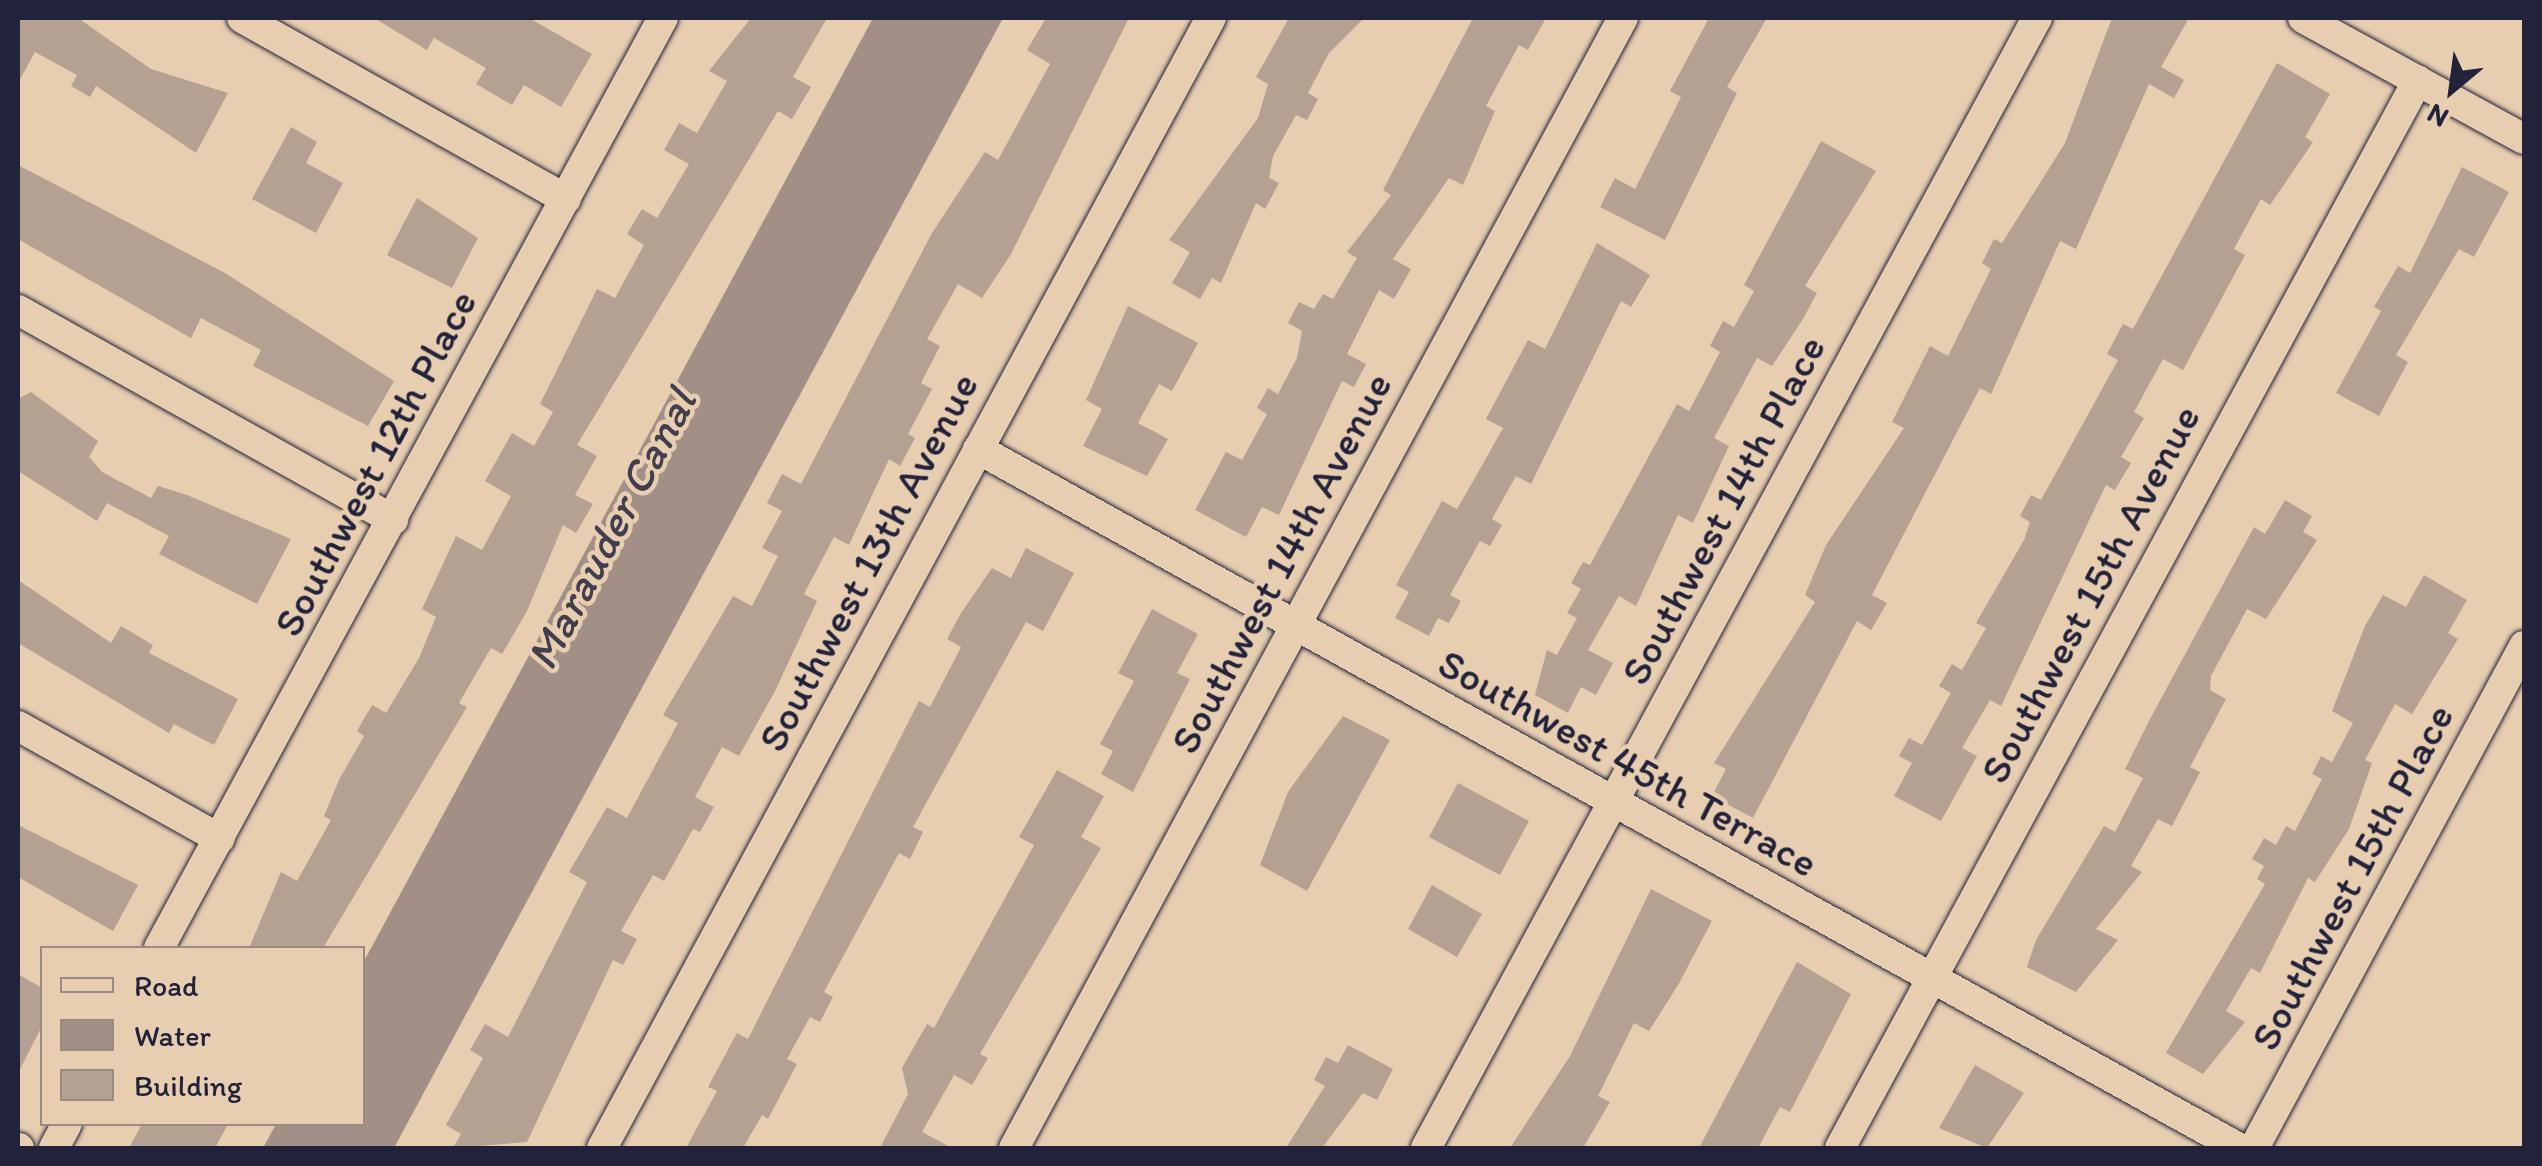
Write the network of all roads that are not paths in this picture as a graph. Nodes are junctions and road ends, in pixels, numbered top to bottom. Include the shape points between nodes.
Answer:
1 (242, 18) edge
2 (663, 18) edge
3 (1210, 18) edge
4 (1623, 18) edge
5 (2037, 18) edge
6 (2304, 18) edge
7 (2418, 80) junction
8 (2524, 139) edge
9 (566, 199) junction
10 (18, 310) edge
11 (978, 450) junction
12 (393, 520) junction
13 (1296, 627) junction
14 (2524, 646) edge
15 (18, 726) edge
16 (1612, 804) junction
17 (220, 838) junction
18 (160, 946) edge
19 (1932, 978) junction
20 (602, 1148) edge
21 (1014, 1148) edge
22 (1426, 1148) edge
23 (1840, 1148) edge
24 (2238, 1148) edge
25 (2254, 1148) edge

1 - 9 street
2 - 9 street, Southwest 12th Place
3 - 11 street, Southwest 13th Avenue
4 - 13 street, Southwest 14th Avenue
5 - 16 street, Southwest 14th Place
6 - 7 street
7 - 8 street
7 - 19 street, Southwest 15th Avenue
9 - 12 street, Southwest 12th Place
10 - 12 street
11 - 13 street, Southwest 45th Terrace
11 - 20 street, Southwest 13th Avenue
12 - 17 street, Southwest 12th Place
13 - 16 street, Southwest 45th Terrace
13 - 21 street, Southwest 14th Avenue
14 - 25 street, Southwest 15th Place
15 - 17 street
16 - 19 street, Southwest 45th Terrace
16 - 22 street, Southwest 14th Place
17 - 18 street, Southwest 12th Place
19 - 23 street, Southwest 15th Avenue
19 - 24 street, Southwest 45th Terrace

